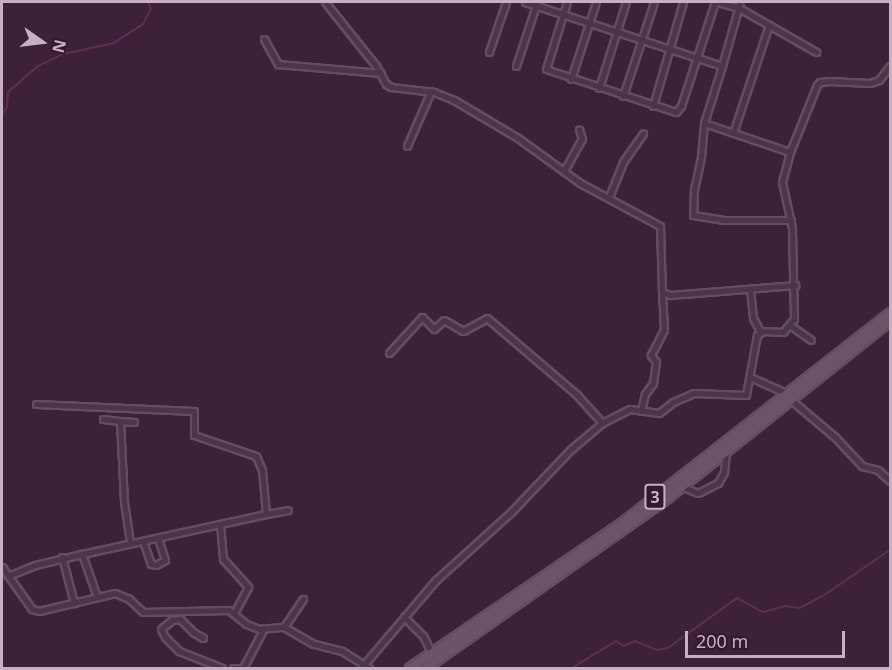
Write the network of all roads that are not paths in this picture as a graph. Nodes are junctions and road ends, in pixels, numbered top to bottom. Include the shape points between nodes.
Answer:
1 (325, 2) edge
2 (506, 2) edge
3 (525, 2) edge
4 (567, 2) edge
5 (596, 2) edge
6 (626, 2) edge
7 (654, 2) edge
8 (683, 2) edge
9 (717, 2) edge
10 (536, 3) edge
11 (739, 5) edge
12 (563, 14) junction
13 (589, 23) junction
14 (769, 25) junction
15 (616, 32) junction
16 (264, 39) dead end
17 (642, 40) junction
18 (669, 49) junction
19 (489, 52) dead end
20 (816, 52) dead end
21 (697, 58) junction
22 (516, 66) dead end
23 (722, 66) junction
24 (891, 66) edge
25 (381, 73) junction
26 (571, 79) junction
27 (598, 88) junction
28 (431, 91) junction
29 (623, 96) junction
30 (653, 106) junction
31 (704, 123) junction
32 (579, 129) dead end
33 (643, 133) dead end
34 (733, 133) junction
35 (407, 146) dead end
36 (790, 152) junction
37 (564, 171) junction
38 (609, 197) junction
39 (791, 220) junction
40 (796, 285) junction
41 (750, 289) junction
42 (662, 292) junction
43 (891, 313) edge
44 (891, 321) edge
45 (791, 326) junction
46 (760, 331) junction
47 (811, 340) dead end
48 (389, 353) dead end
49 (750, 377) junction
50 (790, 397) junction
51 (36, 404) dead end
52 (641, 411) junction
53 (103, 419) dead end
54 (120, 421) junction
55 (134, 422) dead end
56 (602, 423) junction
57 (726, 452) junction
58 (891, 481) edge
59 (683, 487) junction
60 (288, 510) dead end
61 (266, 514) junction
62 (220, 524) junction
63 (158, 538) junction
64 (143, 541) junction
65 (130, 542) junction
66 (82, 554) junction
67 (62, 557) junction
68 (2, 567) edge
69 (8, 576) junction
70 (97, 597) junction
71 (303, 599) dead end
72 (74, 603) junction
73 (234, 613) junction
74 (404, 617) junction
75 (284, 627) junction
76 (264, 628) junction
77 (203, 638) dead end
78 (432, 654) junction
79 (365, 667) edge
80 (222, 669) edge
81 (232, 669) edge
82 (242, 669) edge
83 (410, 669) edge
84 (426, 669) edge

1 - 25 street
2 - 19 street
3 - 10 street
4 - 12 street
5 - 13 street
6 - 15 street
7 - 17 street
8 - 18 street
9 - 11 street
9 - 21 street
10 - 12 street
10 - 22 street
11 - 14 street
11 - 23 street
12 - 13 street
12 - 26 street via 546,66 549,71
13 - 15 street
13 - 26 street
14 - 20 street
14 - 34 street
15 - 17 street
15 - 27 street
16 - 25 street via 278,64
17 - 18 street
17 - 29 street
18 - 21 street
18 - 30 street
21 - 23 street
21 - 30 street via 680,110
23 - 31 street
24 - 36 street via 879,80 870,83 818,83
25 - 28 street via 391,87
26 - 27 street
27 - 29 street
28 - 35 street
28 - 37 street via 454,100 518,138
29 - 30 street
31 - 34 street
31 - 39 street via 693,216 735,221
32 - 37 street via 582,139
33 - 38 street via 622,162
34 - 36 street
36 - 39 street via 782,185
37 - 38 street
38 - 42 street via 660,227
39 - 40 street
40 - 41 street
40 - 45 street
41 - 42 street via 670,296
41 - 46 street via 753,318
42 - 52 street via 664,330 651,355 656,362
43 - 50 main road, 3
44 - 50 main road, 3
45 - 46 street via 778,333
45 - 47 street
46 - 49 street via 754,343
48 - 56 street via 422,317 434,328 444,321 463,331 487,318 577,395
49 - 50 street
49 - 52 street via 746,395 700,392 684,396 659,413
50 - 57 main road, 3
50 - 58 street via 862,466 878,470
50 - 78 main road, 3 via 620,525
51 - 61 street via 194,411 194,435 253,453 260,461
52 - 56 street via 623,411
53 - 54 street
54 - 55 street
54 - 65 street
56 - 74 street via 458,558
57 - 59 main road, 3
57 - 59 street via 724,472 718,483 698,493
59 - 84 main road, 3
60 - 61 street
61 - 62 street
62 - 63 street
62 - 73 street via 223,559 248,587
63 - 64 street
63 - 64 street via 165,560 156,565 151,563
64 - 65 street
65 - 66 street
66 - 67 street
66 - 70 street
67 - 69 street
67 - 72 street
68 - 69 street
69 - 72 street via 32,609
70 - 72 street
70 - 73 street via 119,594 147,613 214,609
71 - 75 street
73 - 76 street via 246,624
74 - 78 street via 423,636
74 - 79 street
75 - 76 street
75 - 79 street via 314,644 342,651
76 - 82 street
77 - 80 street via 180,619 161,629 178,651
78 - 83 main road, 3
81 - 82 street

